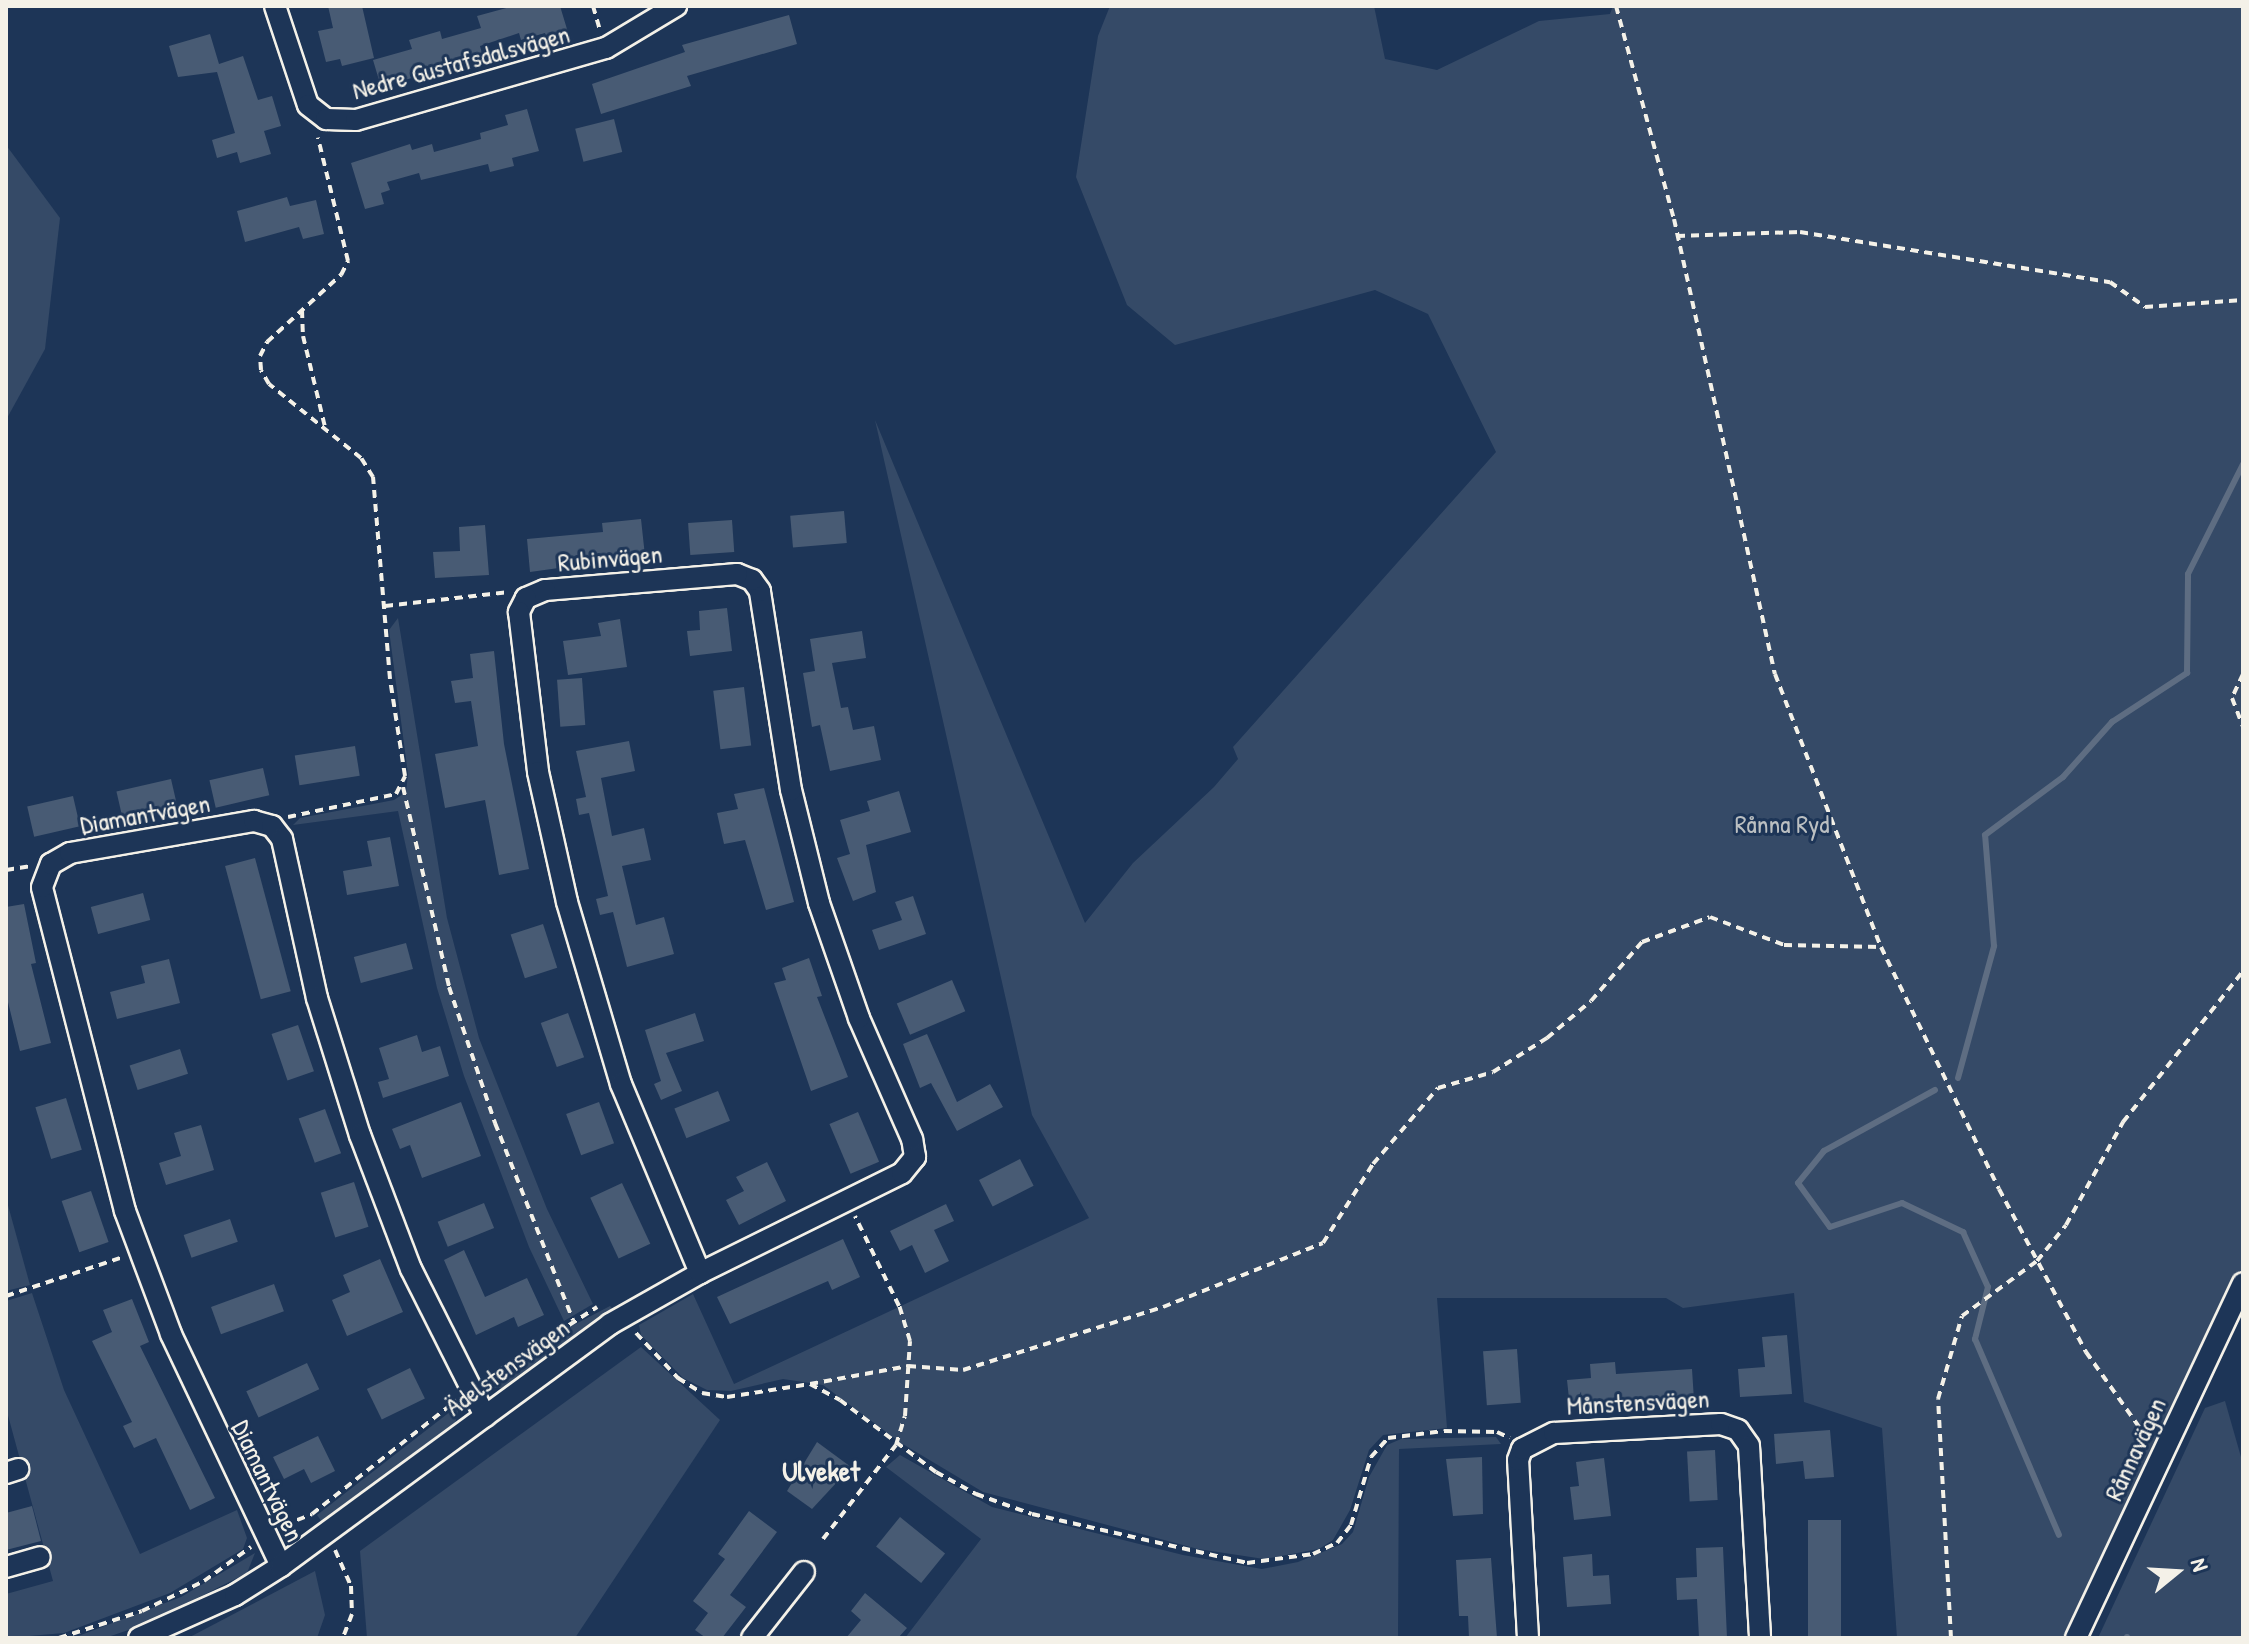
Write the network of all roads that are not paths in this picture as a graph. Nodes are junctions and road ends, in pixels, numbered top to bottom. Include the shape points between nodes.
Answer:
1 (275, 6) edge
2 (676, 6) edge
3 (915, 1157) joint
4 (700, 1273) junction
5 (2243, 1283) edge
6 (485, 1416) junction
7 (40, 1557) dead end
8 (281, 1566) junction
9 (6, 1567) edge
10 (804, 1572) dead end
11 (139, 1638) edge
12 (752, 1638) edge
13 (1528, 1638) edge
14 (1760, 1638) edge
15 (2076, 1638) edge

1 - 2 street, Nedre Gustafsdalsvägen via 308,105 326,119 356,120 606,48
3 - 4 street, Ädelstensvägen via 902,1173
3 - 4 street, Rubinvägen via 819,903 791,790 760,591 752,580 737,574 545,590 526,598 519,612 525,681 567,902 621,1084
4 - 6 street, Ädelstensvägen via 610,1324
5 - 15 street, Rånnavägen
6 - 8 street, Ädelstensvägen
6 - 8 street, Diamantvägen via 411,1269 360,1135 317,998 282,839 272,826 254,821 70,853 51,864 42,887 125,1211 171,1334
7 - 9 street
8 - 11 street, Ädelstensvägen via 235,1595
10 - 12 street
13 - 14 street, Månstensvägen via 1518,1460 1522,1449 1554,1433 1721,1424 1738,1430 1749,1446

